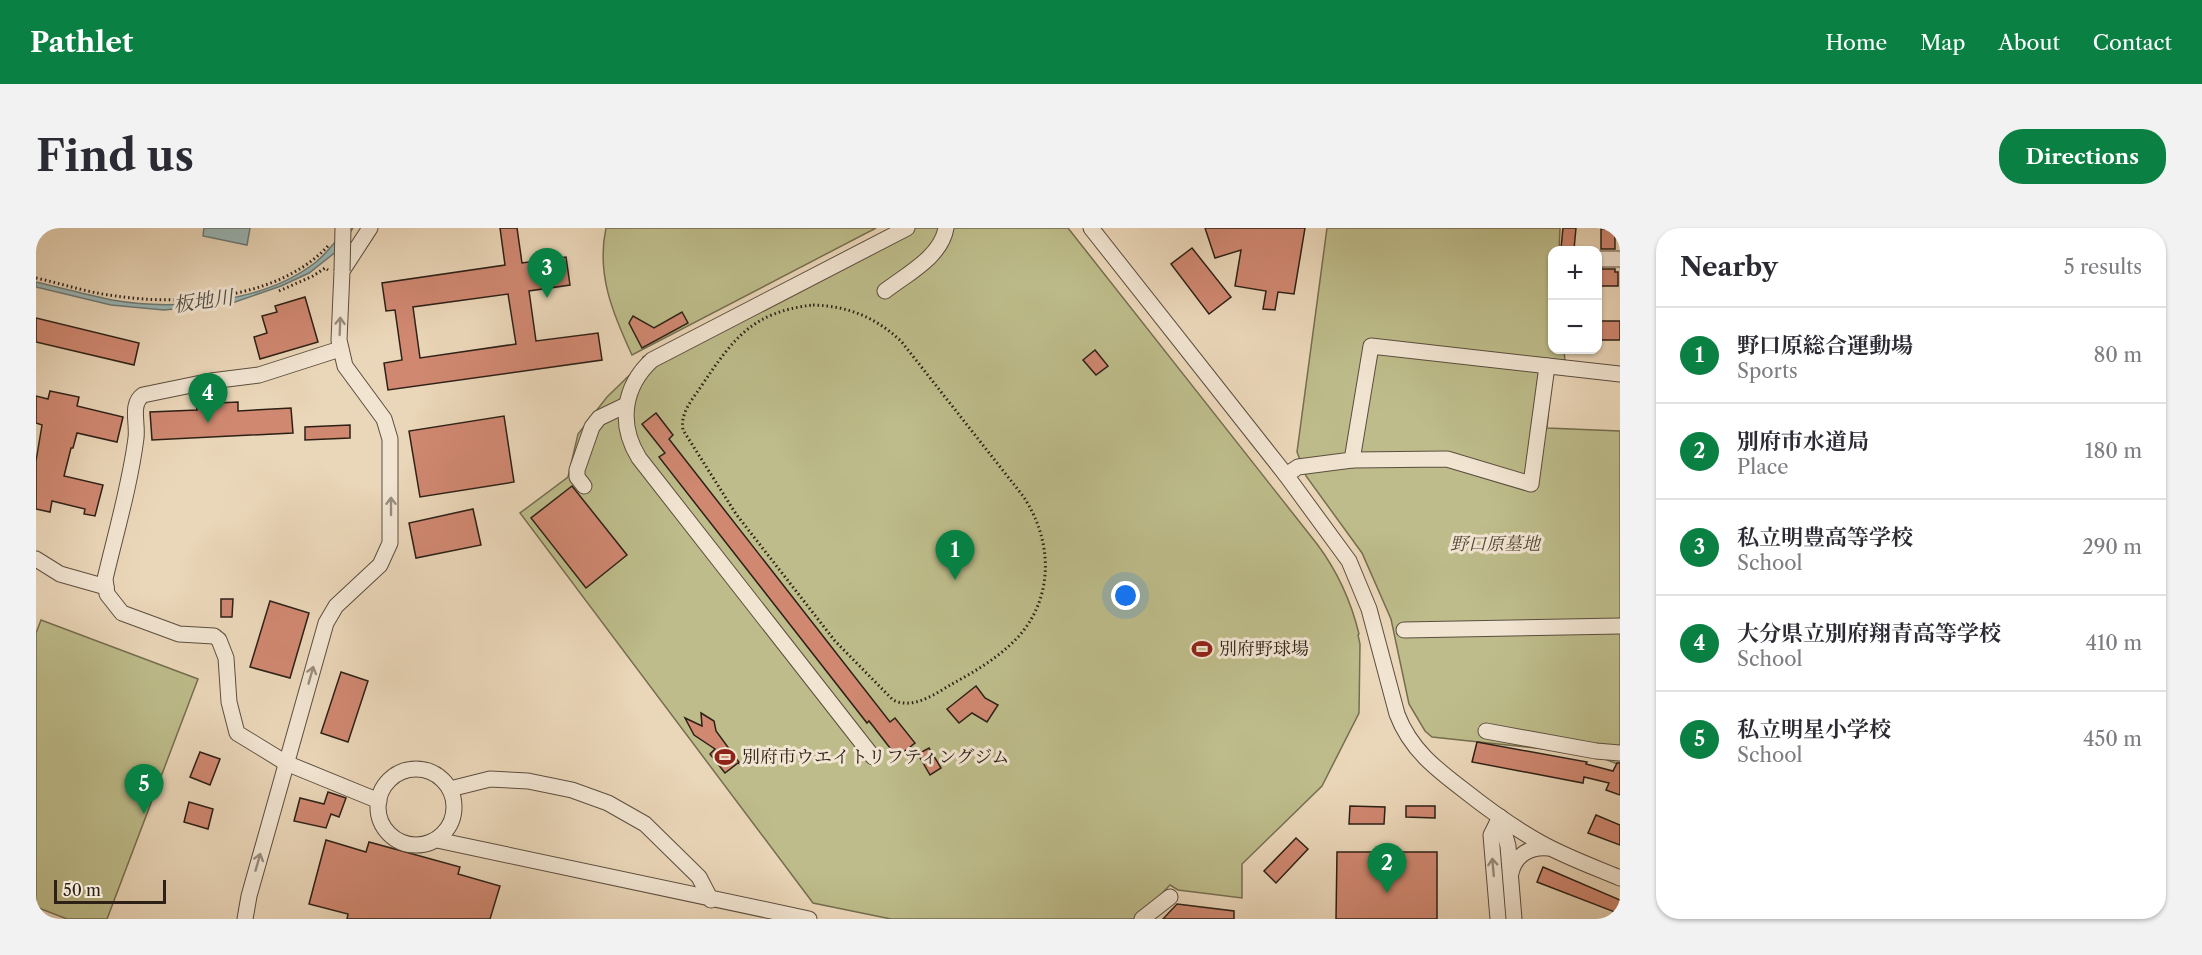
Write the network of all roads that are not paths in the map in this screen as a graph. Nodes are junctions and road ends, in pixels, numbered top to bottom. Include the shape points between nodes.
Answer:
1 (343, 228) edge
2 (370, 228) edge
3 (907, 228) edge
4 (946, 228) edge
5 (1091, 228) edge
6 (1602, 259) edge
7 (1620, 259) edge
8 (337, 272) junction
9 (885, 291) dead end
10 (340, 349) junction
11 (1546, 366) junction
12 (1620, 374) edge
13 (626, 405) junction
14 (1352, 460) junction
15 (1286, 475) junction
16 (584, 486) dead end
17 (36, 559) edge
18 (106, 587) junction
19 (1620, 626) edge
20 (1404, 630) dead end
21 (1486, 731) dead end
22 (1620, 753) edge
23 (873, 757) dead end
24 (286, 763) junction
25 (450, 789) junction
26 (379, 801) junction
27 (1500, 817) junction
28 (437, 840) junction
29 (1552, 848) junction
30 (1511, 875) junction
31 (1620, 878) edge
32 (1170, 897) dead end
33 (711, 900) junction
34 (244, 919) edge
35 (810, 919) edge
36 (1142, 919) edge
37 (1498, 919) edge
38 (1514, 919) edge

1 - 8 street, bridge
2 - 8 street
3 - 13 street via 652,360 637,376
4 - 9 street via 936,251
5 - 15 street
6 - 7 street
10 -> 8 street
10 - 18 street via 259,375 211,381 139,398 135,406 136,438
24 -> 10 street via 328,617 380,565 390,543 390,439 384,419 345,366
11 - 12 street
11 - 14 street via 1371,346
11 - 14 street via 1531,484 1447,459
13 - 16 street via 599,418 592,427 576,477
13 - 23 street via 629,438 639,458
14 - 15 street via 1298,467
15 - 27 street via 1354,571 1369,609 1397,714 1412,744 1437,770
17 - 18 street via 60,574
18 - 24 street via 122,613 179,634 214,636 219,640 226,658 237,733
19 - 20 street
21 - 22 street
24 - 26 street
34 -> 24 street
25 - 26 street via 431,772 405,771 384,786
25 - 28 street via 454,811 446,832
25 - 33 street via 490,779 528,781 608,803 645,824 699,878
26 - 28 street via 381,823 399,842 418,845
27 - 29 street
27 - 30 street
37 -> 27 street via 1491,835
28 - 33 street
29 - 30 street via 1528,850 1515,861
29 - 31 street
30 - 38 street
32 - 36 street
33 - 35 street

